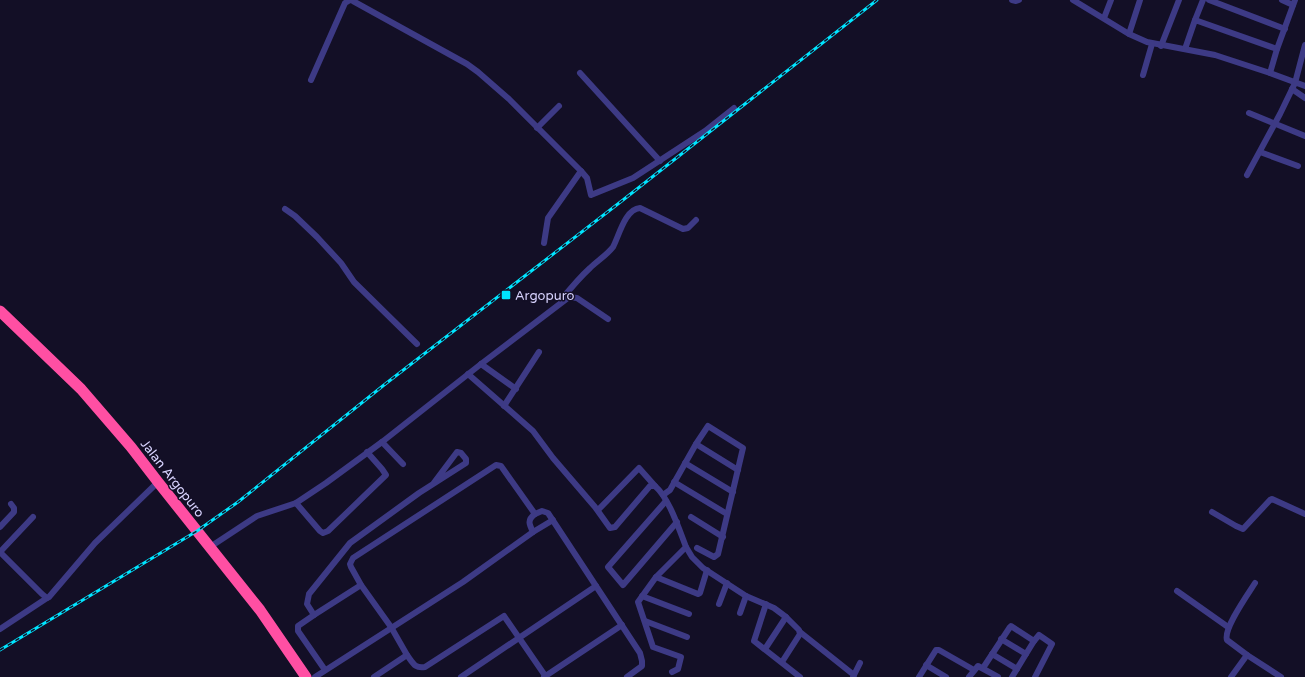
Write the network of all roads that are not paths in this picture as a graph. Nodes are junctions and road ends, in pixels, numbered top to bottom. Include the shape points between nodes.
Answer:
1 (1012, 0) edge
2 (1019, 0) edge
3 (1074, 0) edge
4 (1111, 0) edge
5 (1140, 0) edge
6 (1180, 0) edge
7 (1202, 0) edge
8 (1208, 0) edge
9 (1282, 0) edge
10 (1294, 2) edge
11 (1104, 18) junction
12 (1195, 20) junction
13 (1285, 29) junction
14 (1128, 34) junction
15 (1152, 44) junction
16 (1305, 45) edge
17 (1160, 46) junction
18 (1184, 48) junction
19 (1277, 49) junction
20 (1303, 56) edge
21 (580, 73) dead end
22 (1270, 73) junction
23 (1143, 75) dead end
24 (311, 80) dead end
25 (1295, 82) junction
26 (1305, 86) edge
27 (1292, 89) junction
28 (1305, 98) edge
29 (559, 106) dead end
30 (734, 108) dead end
31 (1249, 113) dead end
32 (1274, 124) junction
33 (537, 128) junction
34 (1305, 136) edge
35 (1260, 152) junction
36 (660, 161) junction
37 (1298, 166) dead end
38 (581, 171) junction
39 (1247, 175) dead end
40 (285, 209) dead end
41 (696, 220) dead end
42 (544, 243) dead end
43 (552, 310) junction
44 (0, 311) edge
45 (608, 319) dead end
46 (417, 344) dead end
47 (539, 352) dead end
48 (481, 364) junction
49 (468, 374) junction
50 (516, 389) junction
51 (504, 406) junction
52 (382, 442) junction
53 (696, 444) junction
54 (367, 452) junction
55 (685, 463) junction
56 (402, 464) dead end
57 (738, 470) junction
58 (158, 482) junction
59 (674, 482) junction
60 (433, 484) junction
61 (655, 486) junction
62 (733, 492) junction
63 (664, 498) junction
64 (296, 503) junction
65 (11, 504) dead end
66 (598, 510) junction
67 (1212, 512) dead end
68 (535, 514) junction
69 (727, 514) junction
70 (1305, 514) edge
71 (33, 517) dead end
72 (691, 517) dead end
73 (553, 520) junction
74 (676, 522) junction
75 (0, 527) edge
76 (533, 532) junction
77 (723, 537) junction
78 (210, 547) junction
79 (686, 547) junction
80 (697, 548) dead end
81 (0, 552) edge
82 (707, 570) junction
83 (656, 577) junction
84 (727, 583) junction
85 (1255, 583) dead end
86 (361, 585) junction
87 (596, 586) junction
88 (1177, 591) dead end
89 (642, 596) junction
90 (746, 596) junction
91 (47, 598) junction
92 (719, 604) dead end
93 (766, 604) junction
94 (740, 612) dead end
95 (689, 614) dead end
96 (314, 615) junction
97 (786, 617) junction
98 (645, 621) junction
99 (622, 625) junction
100 (1228, 626) junction
101 (391, 627) junction
102 (0, 629) edge
103 (800, 632) junction
104 (687, 637) dead end
105 (520, 638) junction
106 (1001, 639) junction
107 (1034, 641) junction
108 (765, 649) junction
109 (992, 654) junction
110 (1026, 654) junction
111 (1247, 655) junction
112 (407, 656) junction
113 (782, 662) junction
114 (860, 664) dead end
115 (926, 665) junction
116 (984, 668) junction
117 (1017, 669) junction
118 (325, 670) junction
119 (974, 670) junction
120 (672, 672) dead end
121 (854, 676) edge
122 (995, 676) edge
123 (1234, 676) edge
124 (306, 677) edge
125 (315, 677) edge
126 (374, 677) edge
127 (462, 677) edge
128 (545, 677) edge
129 (628, 677) edge
130 (800, 677) edge
131 (919, 677) edge
132 (946, 677) edge
133 (969, 677) edge
134 (1012, 677) edge
135 (1035, 677) edge
136 (1281, 677) edge

1 - 2 street
3 - 11 street
4 - 11 street
5 - 14 street
6 - 17 street
7 - 12 street
8 - 13 street
9 - 10 street
10 - 13 street
11 - 14 street
12 - 18 street
12 - 19 street
13 - 19 street
14 - 15 street
15 - 17 street
15 - 23 street
16 - 20 street
17 - 18 street
18 - 22 street
19 - 22 street
20 - 25 street
21 - 36 street
22 - 25 street
24 - 33 street via 345,3 350,0 467,64 509,99
25 - 26 street
25 - 27 street
27 - 28 street
27 - 32 street
29 - 33 street
30 - 36 street
31 - 32 street
32 - 34 street
32 - 35 street
33 - 38 street
35 - 37 street
35 - 39 street
36 - 38 street via 633,178 592,195 587,178
38 - 42 street via 548,218
40 - 46 street via 317,237 341,263 354,282
41 - 43 street via 688,228 683,229 640,208 634,210 627,218 613,247 584,274
43 - 45 street via 569,297 574,297
43 - 48 street
44 - 58 highway, Jalan Argopuro via 81,388
47 - 50 street
48 - 49 street
48 - 50 street
49 - 51 street
49 - 52 street
50 - 51 street
51 - 66 street via 533,430 553,458
52 - 54 street
52 - 56 street
53 - 55 street
53 - 57 street
53 - 57 street via 706,427 710,426 743,448
54 - 64 street
54 - 64 street via 386,475 328,531 320,531
55 - 59 street
55 - 62 street
57 - 62 street
58 - 78 highway, Jalan Argopuro
58 - 91 street via 95,543
59 - 63 street
59 - 69 street
60 - 60 street via 466,463 461,453 457,452
60 - 96 street via 350,543 309,594 307,604
61 - 63 street
61 - 66 street via 639,468
61 - 66 street via 650,486 613,528 610,528
62 - 69 street
63 - 74 street
63 - 74 street via 608,567 623,585
64 - 78 street via 261,514
65 - 75 street via 14,512
67 - 70 street via 1242,529 1270,500
68 - 73 street via 548,513
68 - 76 street via 529,522
68 - 86 street via 501,466 496,465 353,558 350,564
69 - 77 street
71 - 81 street
72 - 77 street
73 - 76 street
73 - 87 street
74 - 79 street
76 - 101 street via 463,582
77 - 80 street via 718,554 714,558
78 - 124 highway, Jalan Argopuro via 260,610
79 - 82 street
79 - 83 street
81 - 91 street
82 - 83 street via 698,594
82 - 84 street
83 - 89 street
84 - 90 street
84 - 92 street
85 - 100 street
86 - 96 street
86 - 101 street
87 - 99 street
87 - 105 street
88 - 100 street
89 - 95 street
89 - 98 street via 638,602
90 - 93 street
90 - 94 street
91 - 102 street
93 - 97 street
93 - 108 street via 754,641
96 - 118 street via 298,628
97 - 103 street
97 - 108 street
98 - 104 street
98 - 120 street via 653,647 681,657 678,669
99 - 128 street
99 - 129 street via 640,653 642,661 642,666
100 - 111 street via 1227,640
101 - 112 street
101 - 118 street
103 - 113 street
103 - 121 street
105 - 112 street via 504,616 425,667 415,666
105 - 127 street
105 - 128 street
106 - 107 street via 1010,626
106 - 109 street
106 - 110 street
107 - 110 street
107 - 135 street via 1039,635 1052,644
108 - 113 street
109 - 116 street
109 - 117 street
110 - 117 street
111 - 123 street
111 - 136 street
112 - 126 street
113 - 130 street
114 - 121 street
115 - 119 street via 938,650
115 - 131 street
115 - 132 street
116 - 119 street via 978,666
116 - 122 street
117 - 134 street
118 - 125 street
119 - 133 street

